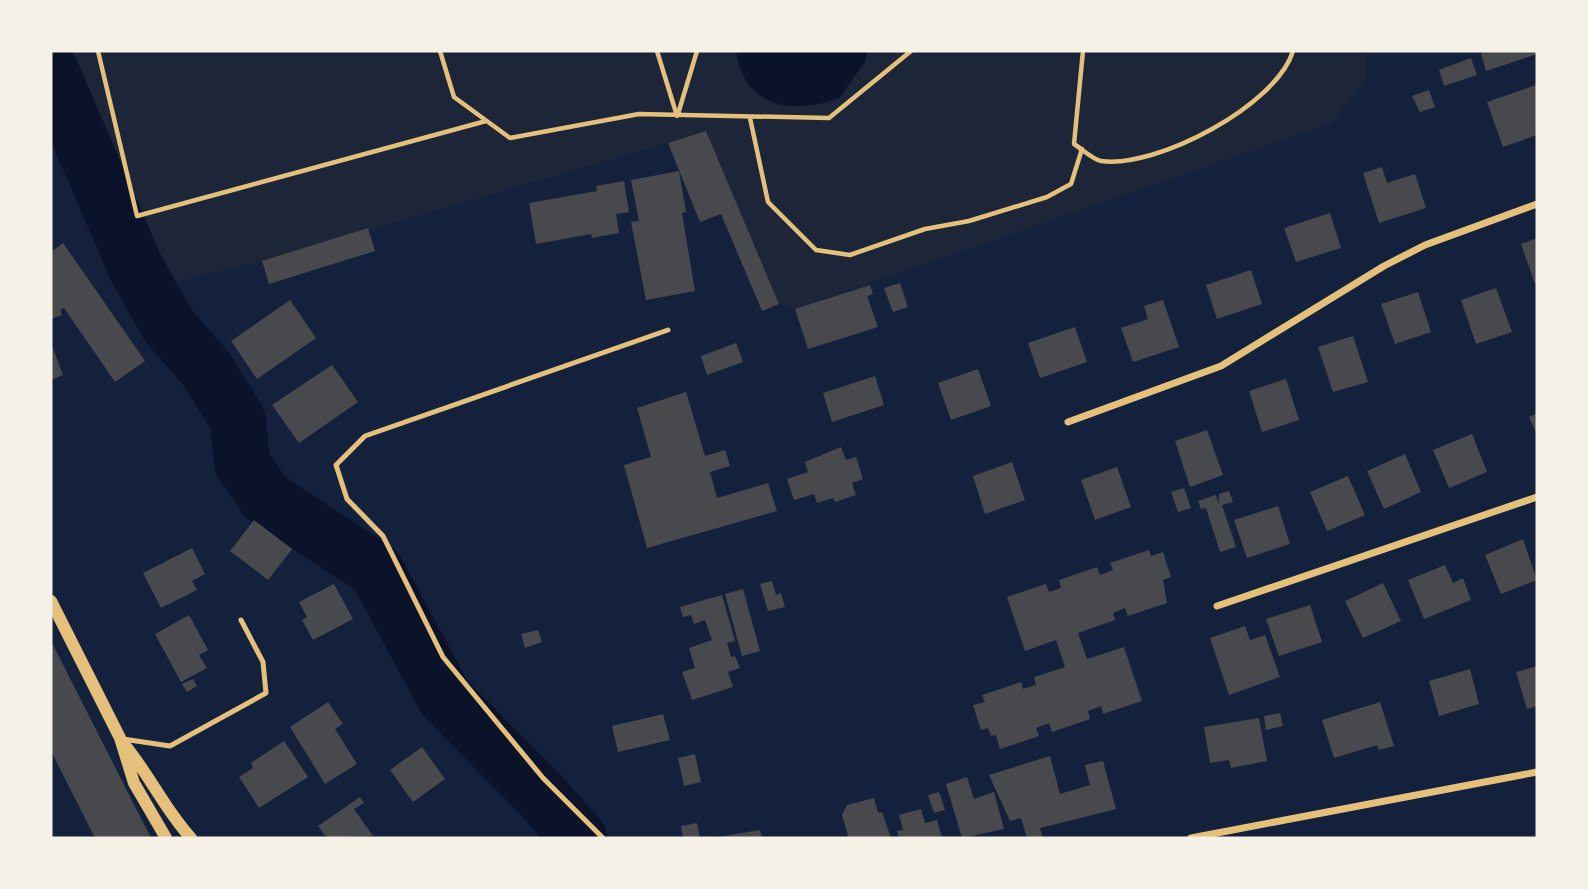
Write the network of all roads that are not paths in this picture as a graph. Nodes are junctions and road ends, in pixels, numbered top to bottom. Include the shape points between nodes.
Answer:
1 (1537, 204) edge
2 (668, 330) dead end
3 (1068, 422) dead end
4 (1537, 496) edge
5 (51, 601) edge
6 (1217, 606) dead end
7 (241, 620) dead end
8 (120, 738) junction
9 (1537, 772) edge
10 (166, 838) edge
11 (191, 838) edge
12 (603, 838) edge
13 (1191, 838) edge

1 - 3 street via 1384,265 1221,366
2 - 12 lane via 365,436 336,465 347,499 383,536 443,657 543,778
4 - 6 street
5 - 8 street
7 - 8 lane via 263,662 266,693 170,746
8 - 10 street via 134,783
8 - 11 street
9 - 13 street

